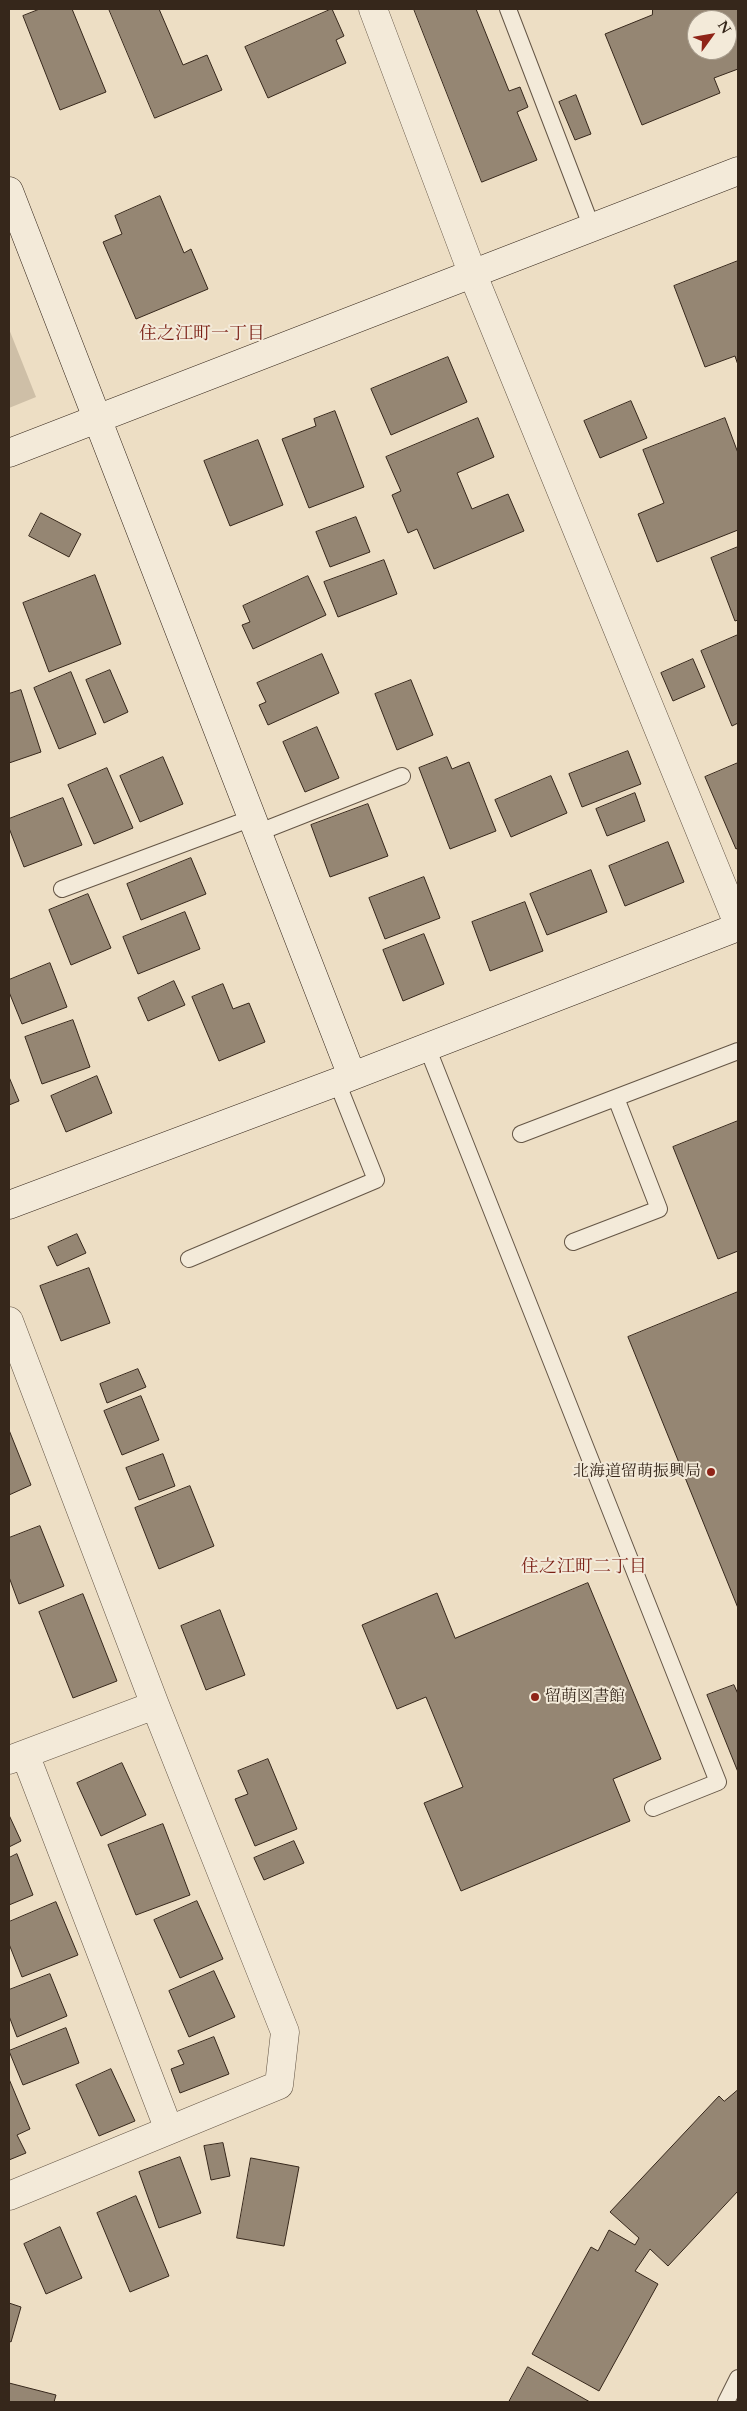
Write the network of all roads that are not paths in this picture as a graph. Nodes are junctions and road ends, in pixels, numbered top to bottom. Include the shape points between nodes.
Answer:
1 (373, 9) edge
2 (508, 9) edge
3 (738, 171) edge
4 (9, 191) edge
5 (592, 228) junction
6 (473, 275) junction
7 (97, 420) junction
8 (9, 453) edge
9 (402, 776) dead end
10 (255, 826) junction
11 (62, 889) dead end
12 (738, 926) edge
13 (427, 1047) junction
14 (738, 1051) edge
15 (344, 1079) junction
16 (616, 1098) junction
17 (521, 1134) dead end
18 (9, 1205) edge
19 (573, 1242) dead end
20 (189, 1259) dead end
21 (9, 1321) edge
22 (155, 1705) junction
23 (17, 1757) edge
24 (653, 1808) dead end
25 (169, 2130) junction
26 (9, 2196) edge
27 (738, 2378) edge
28 (726, 2402) edge

1 - 6 street
2 - 5 lane
3 - 5 street
4 - 7 street
5 - 6 street
6 - 7 street
6 - 12 street
7 - 8 street
7 - 10 street
9 - 10 lane
10 - 11 lane
10 - 15 street
12 - 13 street
13 - 15 street
13 - 24 lane via 718,1782
14 - 16 lane
15 - 18 street
15 - 20 lane via 376,1180
16 - 17 lane
16 - 19 lane via 659,1209
21 - 22 street
22 - 23 street
22 - 25 street via 285,2032 279,2086
23 - 25 street
25 - 26 street
27 - 28 lane

